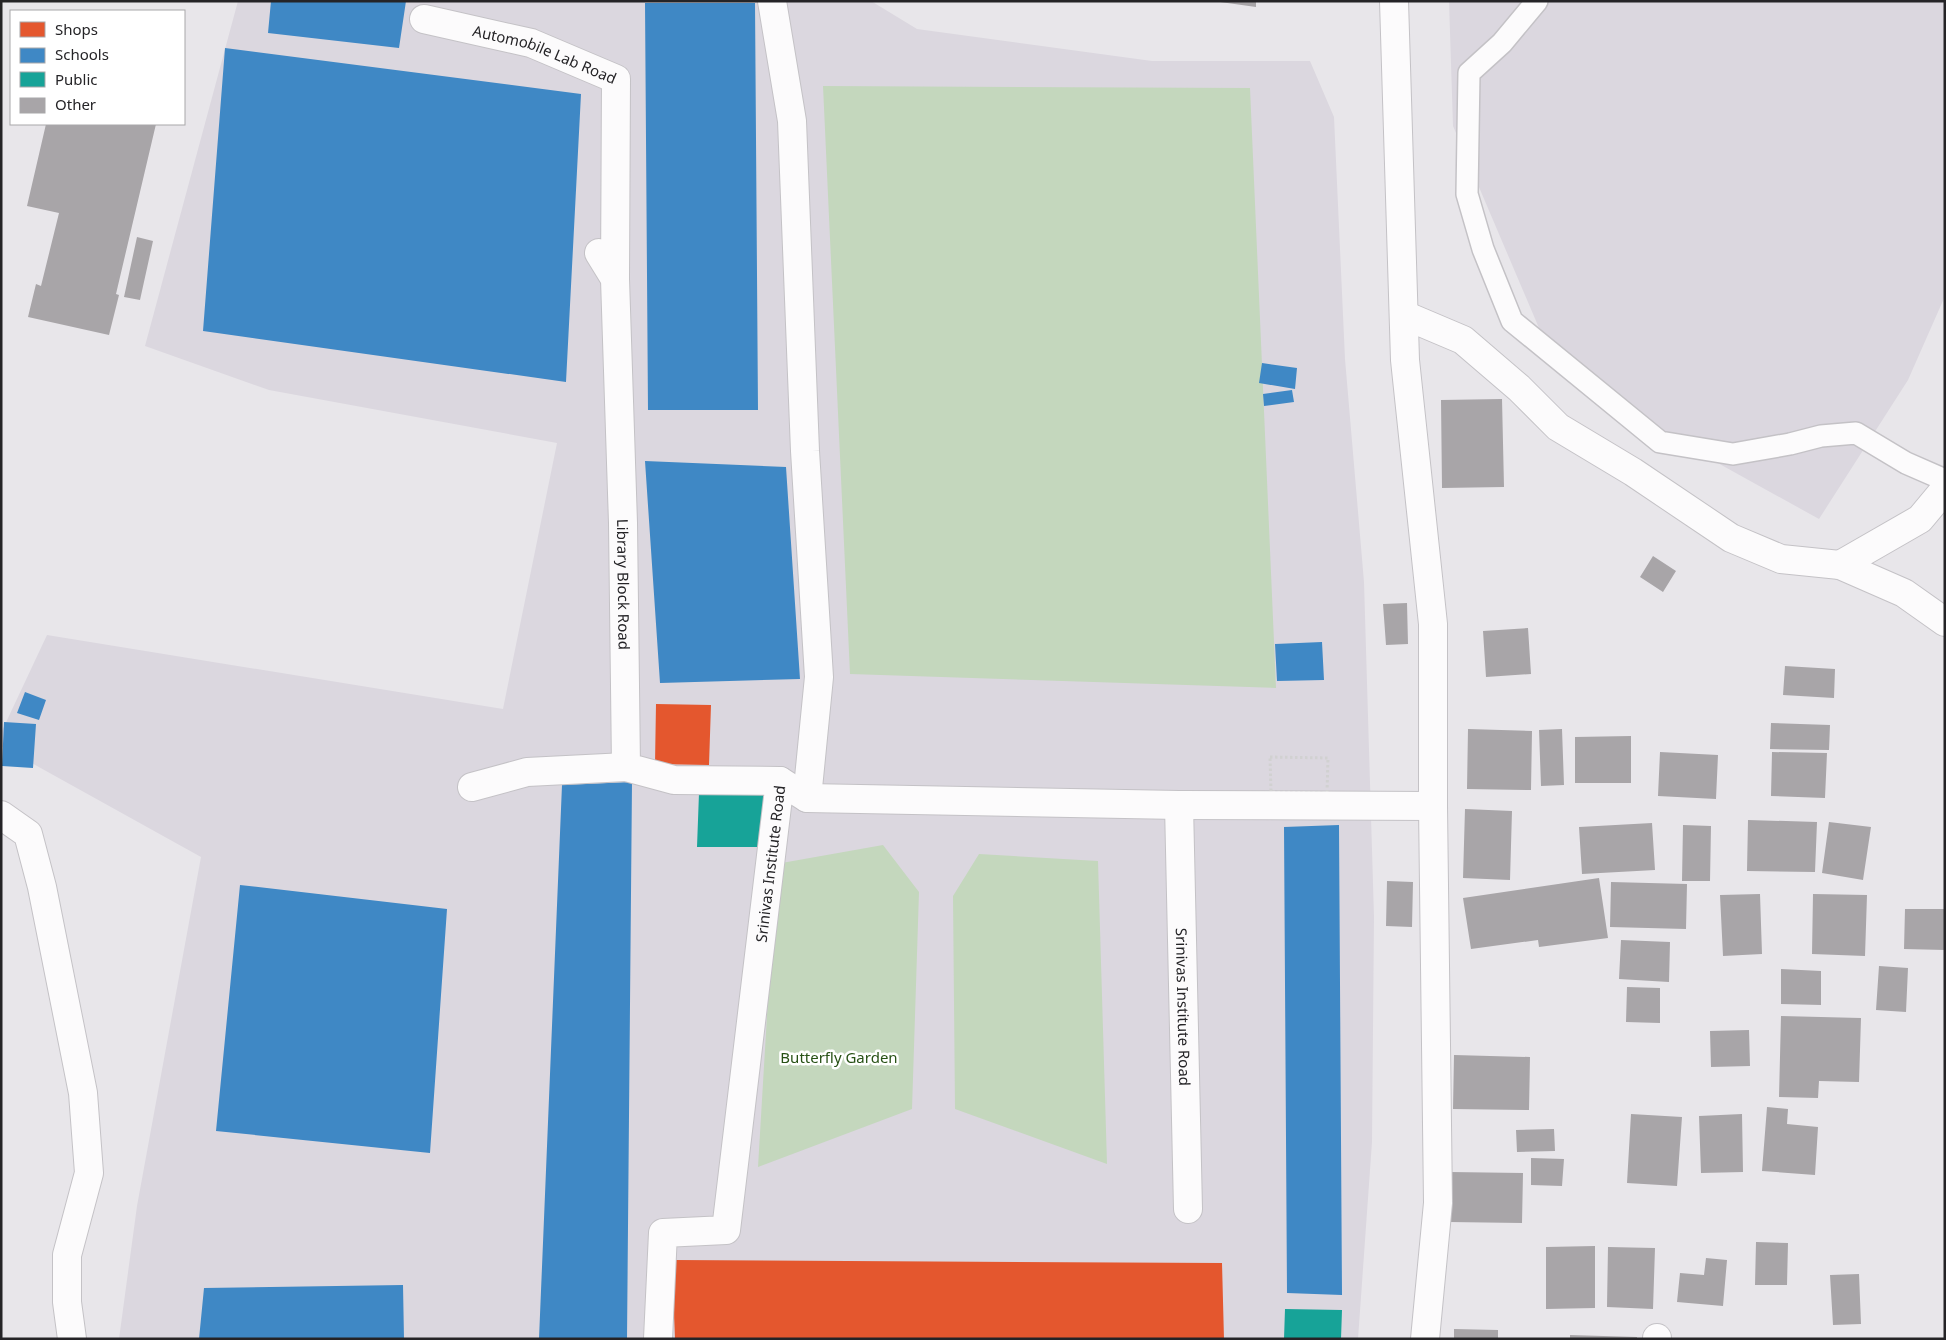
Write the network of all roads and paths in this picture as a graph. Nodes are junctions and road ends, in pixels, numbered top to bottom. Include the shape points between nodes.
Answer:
1 (772, 1) edge
2 (1394, 1) edge
3 (1537, 1) edge
4 (424, 19) dead end
5 (599, 253) dead end
6 (615, 279) junction
7 (1404, 315) junction
8 (1945, 480) edge
9 (1945, 488) edge
10 (1840, 566) junction
11 (1945, 622) edge
12 (626, 767) junction
13 (780, 780) junction
14 (472, 787) dead end
15 (807, 798) junction
16 (1179, 806) junction
17 (1433, 806) junction
18 (1, 815) edge
19 (1188, 1209) dead end
20 (72, 1339) edge
21 (658, 1339) edge
22 (1426, 1339) edge

1 - 15 street via 792,121 819,677
2 - 7 street
3 - 8 lane via 1502,43 1469,73 1467,194 1483,249 1512,322 1660,442 1733,454 1820,436 1856,433 1906,463
4 - 6 street, Automobile Lab Road via 531,43 616,79
5 - 6 street, Library Block Road
6 - 12 street, Library Block Road
7 - 10 street via 1463,340 1558,427 1634,472 1731,538 1781,559
7 - 17 street via 1405,360 1433,624
9 - 10 street via 1920,518
10 - 11 street via 1904,593
12 - 13 street via 674,780
12 - 14 street via 527,772
13 - 15 street, Srinivas Institute Road
13 - 21 street, Srinivas Institute Road via 726,1230 663,1233
15 - 16 street, Srinivas Institute Road
16 - 17 street, Srinivas Institute Road
16 - 19 street, Srinivas Institute Road
17 - 22 street via 1438,1203
18 - 20 street via 28,834 42,887 83,1093 89,1174 67,1255 67,1302

